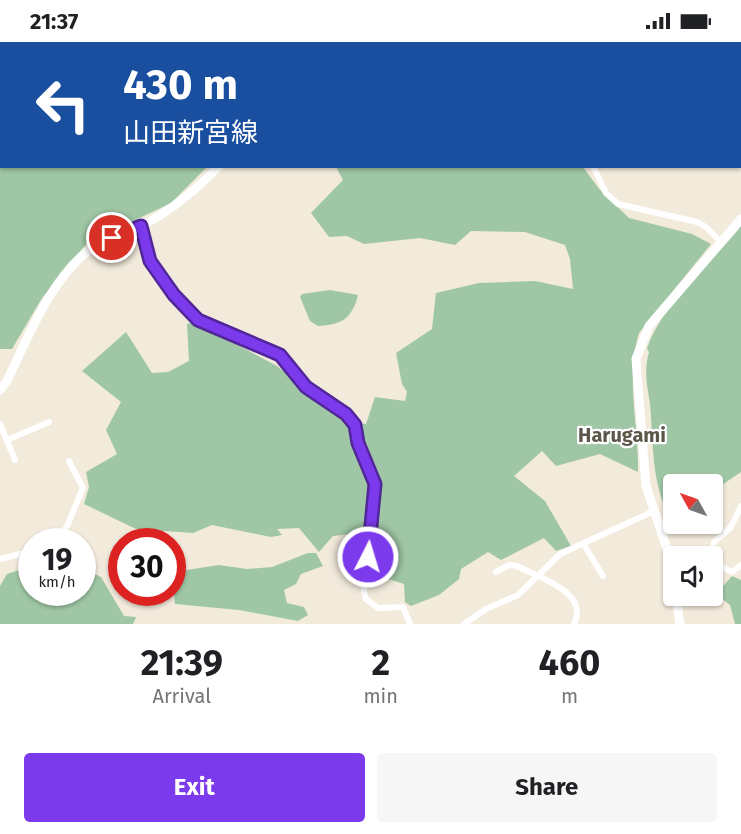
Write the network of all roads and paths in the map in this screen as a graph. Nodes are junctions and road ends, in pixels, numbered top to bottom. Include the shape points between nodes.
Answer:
1 (217, 168) edge
2 (594, 168) edge
3 (741, 219) edge
4 (141, 226) junction
5 (721, 242) junction
6 (0, 390) edge
7 (50, 422) dead end
8 (0, 424) edge
9 (7, 440) junction
10 (15, 460) dead end
11 (69, 461) dead end
12 (741, 506) edge
13 (654, 511) junction
14 (66, 528) edge
15 (584, 545) junction
16 (664, 546) edge
17 (713, 546) edge
18 (18, 554) edge
19 (0, 560) edge
20 (741, 565) edge
21 (723, 568) edge
22 (496, 572) dead end
23 (603, 576) dead end
24 (536, 577) junction
25 (677, 606) edge
26 (411, 624) edge
27 (464, 624) edge
28 (574, 624) edge
29 (680, 624) edge

1 - 4 street via 175,206
2 - 5 street via 606,193 618,204 697,222
3 - 5 street
4 - 6 street via 93,247 79,260 36,318
4 - 26 street via 150,261 198,320 280,355 306,387 346,414 355,425 375,484 364,592 366,599 378,608 403,607
5 - 13 street via 649,327 636,359 646,486
7 - 9 street
8 - 9 street
9 - 10 street
11 - 14 street via 83,488
12 - 17 street via 731,527
13 - 15 street
13 - 16 street
15 - 23 street
15 - 24 street via 560,554
18 - 19 street
20 - 21 street via 732,572
22 - 24 street via 509,565 517,566
24 - 27 street via 518,595
24 - 28 street via 574,598 578,616
25 - 29 street

